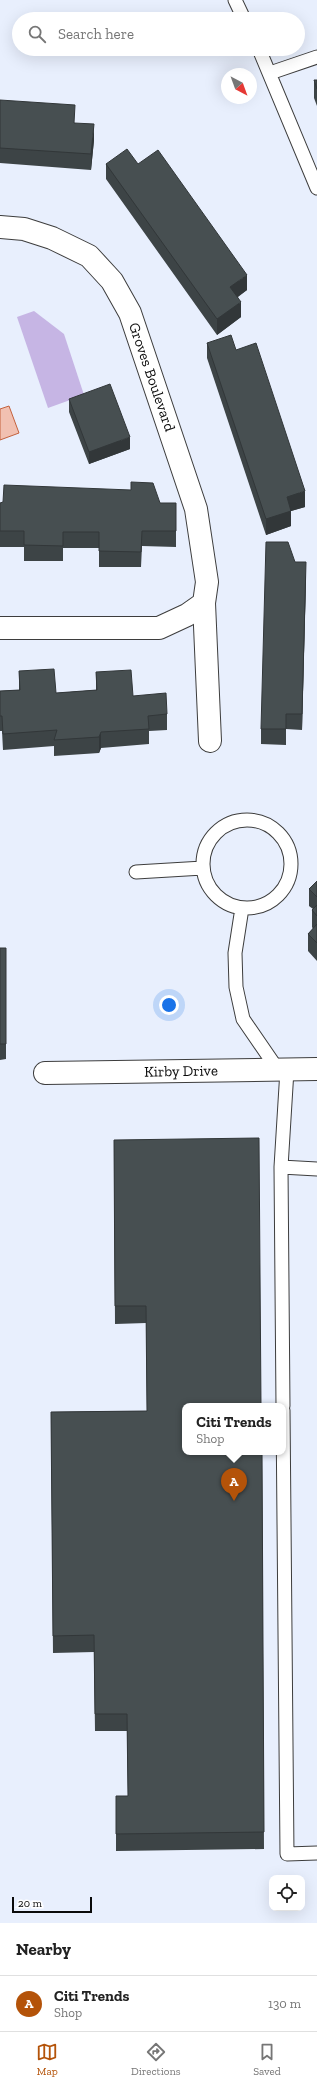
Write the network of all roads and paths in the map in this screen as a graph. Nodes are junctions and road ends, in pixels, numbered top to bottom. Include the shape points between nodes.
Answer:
1 (240, 1) edge
2 (242, 12) edge
3 (262, 56) edge
4 (317, 57) edge
5 (270, 73) junction
6 (317, 188) edge
7 (0, 227) edge
8 (204, 603) junction
9 (0, 628) edge
10 (210, 741) dead end
11 (203, 868) junction
12 (136, 872) dead end
13 (242, 908) junction
14 (317, 1069) edge
15 (282, 1070) junction
16 (45, 1073) dead end
17 (281, 1167) junction
18 (317, 1169) edge
19 (283, 1403) edge
20 (283, 1455) edge
21 (317, 1853) edge

1 - 2 lane
3 - 5 lane
4 - 5 lane
5 - 6 lane
7 - 8 street, Groves Boulevard via 24,229 52,238 89,256 112,281 130,314 196,509 207,582
8 - 9 street via 187,615 159,628
8 - 10 street, Groves Boulevard
11 - 12 lane
11 - 13 lane via 210,890 221,900
11 - 13 lane via 205,849 212,836 223,826 251,819 266,824 278,832 287,844 291,859 290,874 284,888 275,899 262,906
13 - 15 lane via 235,953 236,987 243,1019
14 - 15 street, Kirby Drive
15 - 16 street, Kirby Drive
15 - 17 lane
17 - 18 lane
17 - 19 lane
20 - 21 lane via 287,1854

